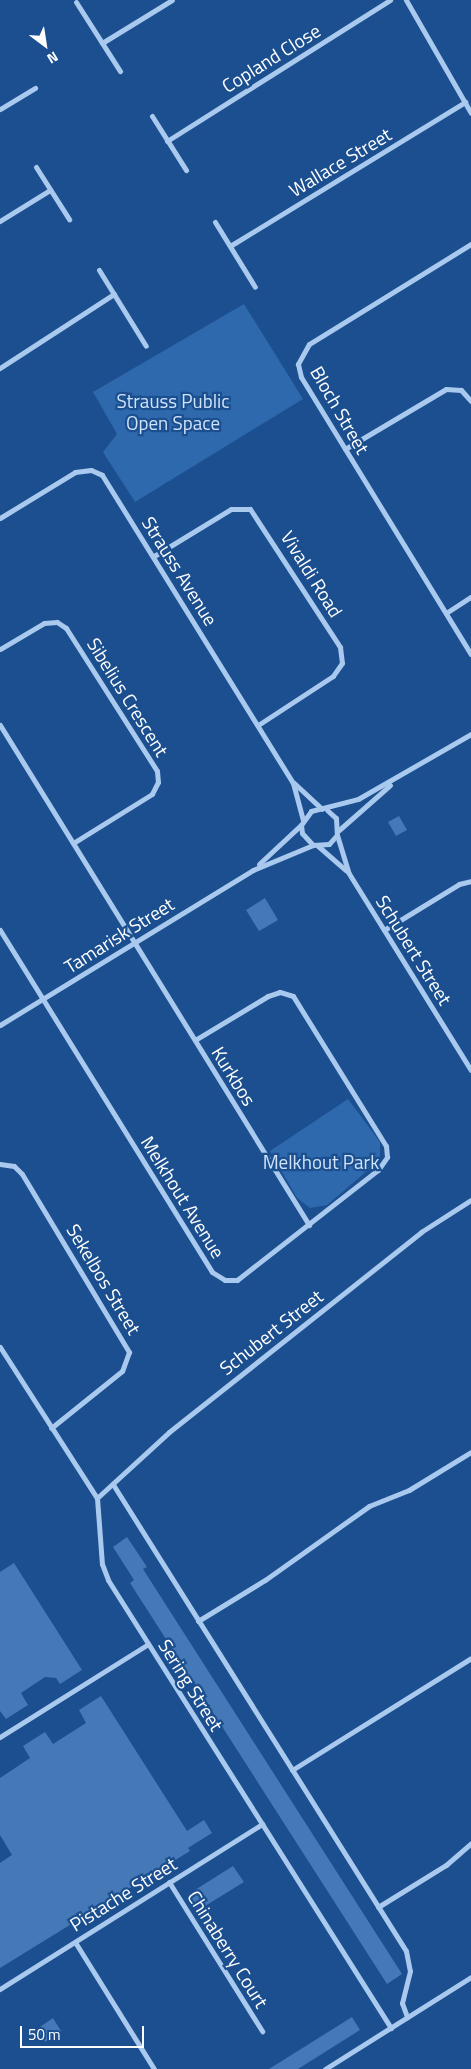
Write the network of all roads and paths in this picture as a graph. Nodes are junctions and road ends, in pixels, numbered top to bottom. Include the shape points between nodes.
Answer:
1 (172, 0) edge
2 (390, 0) edge
3 (406, 0) edge
4 (76, 2) dead end
5 (102, 43) junction
6 (120, 71) dead end
7 (35, 88) dead end
8 (465, 102) junction
9 (0, 109) edge
10 (471, 113) edge
11 (152, 116) dead end
12 (167, 141) junction
13 (36, 167) dead end
14 (186, 170) dead end
15 (50, 190) junction
16 (68, 219) dead end
17 (0, 221) edge
18 (215, 222) dead end
19 (471, 244) edge
20 (230, 246) junction
21 (99, 270) dead end
22 (255, 287) dead end
23 (114, 294) junction
24 (146, 346) dead end
25 (0, 368) edge
26 (471, 401) edge
27 (345, 450) junction
28 (0, 518) edge
29 (154, 556) junction
30 (471, 597) edge
31 (446, 613) junction
32 (0, 649) edge
33 (471, 654) edge
34 (0, 725) edge
35 (258, 725) junction
36 (471, 734) edge
37 (396, 780) junction
38 (293, 783) junction
39 (325, 809) junction
40 (302, 823) junction
41 (338, 832) junction
42 (73, 843) junction
43 (315, 846) junction
44 (253, 870) junction
45 (348, 872) junction
46 (471, 881) edge
47 (0, 930) edge
48 (384, 930) junction
49 (134, 943) junction
50 (43, 999) junction
51 (0, 1025) edge
52 (195, 1040) junction
53 (471, 1070) edge
54 (0, 1164) edge
55 (471, 1200) edge
56 (309, 1225) junction
57 (0, 1347) edge
58 (51, 1428) junction
59 (471, 1452) edge
60 (114, 1486) junction
61 (97, 1498) junction
62 (198, 1621) junction
63 (148, 1644) junction
64 (471, 1658) edge
65 (0, 1737) edge
66 (292, 1770) junction
67 (262, 1824) junction
68 (471, 1843) edge
69 (169, 1882) junction
70 (378, 1907) junction
71 (75, 1942) junction
72 (471, 1977) edge
73 (0, 1990) edge
74 (407, 2017) junction
75 (391, 2028) junction
76 (262, 2031) dead end
77 (154, 2069) edge
78 (325, 2069) edge

1 - 5 street
2 - 12 street, Copland Close
3 - 8 street
4 - 5 street
5 - 6 street
7 - 9 street
8 - 10 street
8 - 20 street, Wallace Street
11 - 12 street
12 - 14 street
13 - 15 street
15 - 16 street
15 - 17 street
18 - 20 street
19 - 27 street, Bloch Street via 301,352 298,372
20 - 22 street
21 - 23 street
23 - 24 street
23 - 25 street
26 - 27 street via 462,390 446,389
27 - 31 street, Bloch Street
28 - 29 street, Strauss Avenue via 74,472 91,470 106,479
29 - 35 street, Strauss Avenue
29 - 35 street, Vivaldi Road via 231,509 250,509 340,647 342,663 333,676
30 - 31 street
31 - 33 street, Bloch Street
32 - 42 street, Sibelius Crescent via 44,623 57,622 66,628 157,771 158,782 152,794
34 - 42 street
35 - 38 street, Strauss Avenue
36 - 37 street
37 - 39 street
37 - 41 street
38 - 39 street, Strauss Avenue
38 - 40 street, Strauss Avenue
39 - 40 street via 311,811
39 - 41 street via 336,818
40 - 43 street via 302,833
40 - 44 street, Tamarisk Street
41 - 43 street via 330,844
41 - 45 street, Schubert Street
42 - 49 street
43 - 44 street, Tamarisk Street
43 - 45 street, Schubert Street
44 - 49 street, Tamarisk Street
45 - 48 street, Schubert Street
46 - 48 street via 459,884
47 - 50 street
48 - 53 street, Schubert Street
49 - 50 street, Tamarisk Street
49 - 52 street, Kurkbos
50 - 51 street, Tamarisk Street
50 - 56 street, Melkhout Avenue via 216,1276 231,1280 242,1277
52 - 56 street, Kurkbos
52 - 56 street, Melkhout Avenue via 268,996 287,993 297,1000 384,1140 387,1157 378,1170
54 - 58 street, Sekelbos Street via 14,1166 22,1174 129,1352 122,1371
55 - 60 street, Schubert Street via 421,1232 169,1432
57 - 58 street, Sering Street
58 - 61 street, Sering Street
59 - 62 street via 409,1490 369,1506 265,1580
60 - 61 street, Schubert Street
60 - 62 street
61 - 63 street, Sering Street via 105,1573
62 - 66 street
63 - 65 street
63 - 67 street, Sering Street
64 - 66 street
66 - 70 street
67 - 69 street, Pistache Street
67 - 75 street, Sering Street
68 - 70 street via 446,1865
69 - 71 street, Pistache Street
69 - 76 street, Chinaberry Court
70 - 74 street via 409,1957 409,1977 402,1997
71 - 73 street, Pistache Street
71 - 77 street
72 - 74 street
74 - 75 street
75 - 78 street

